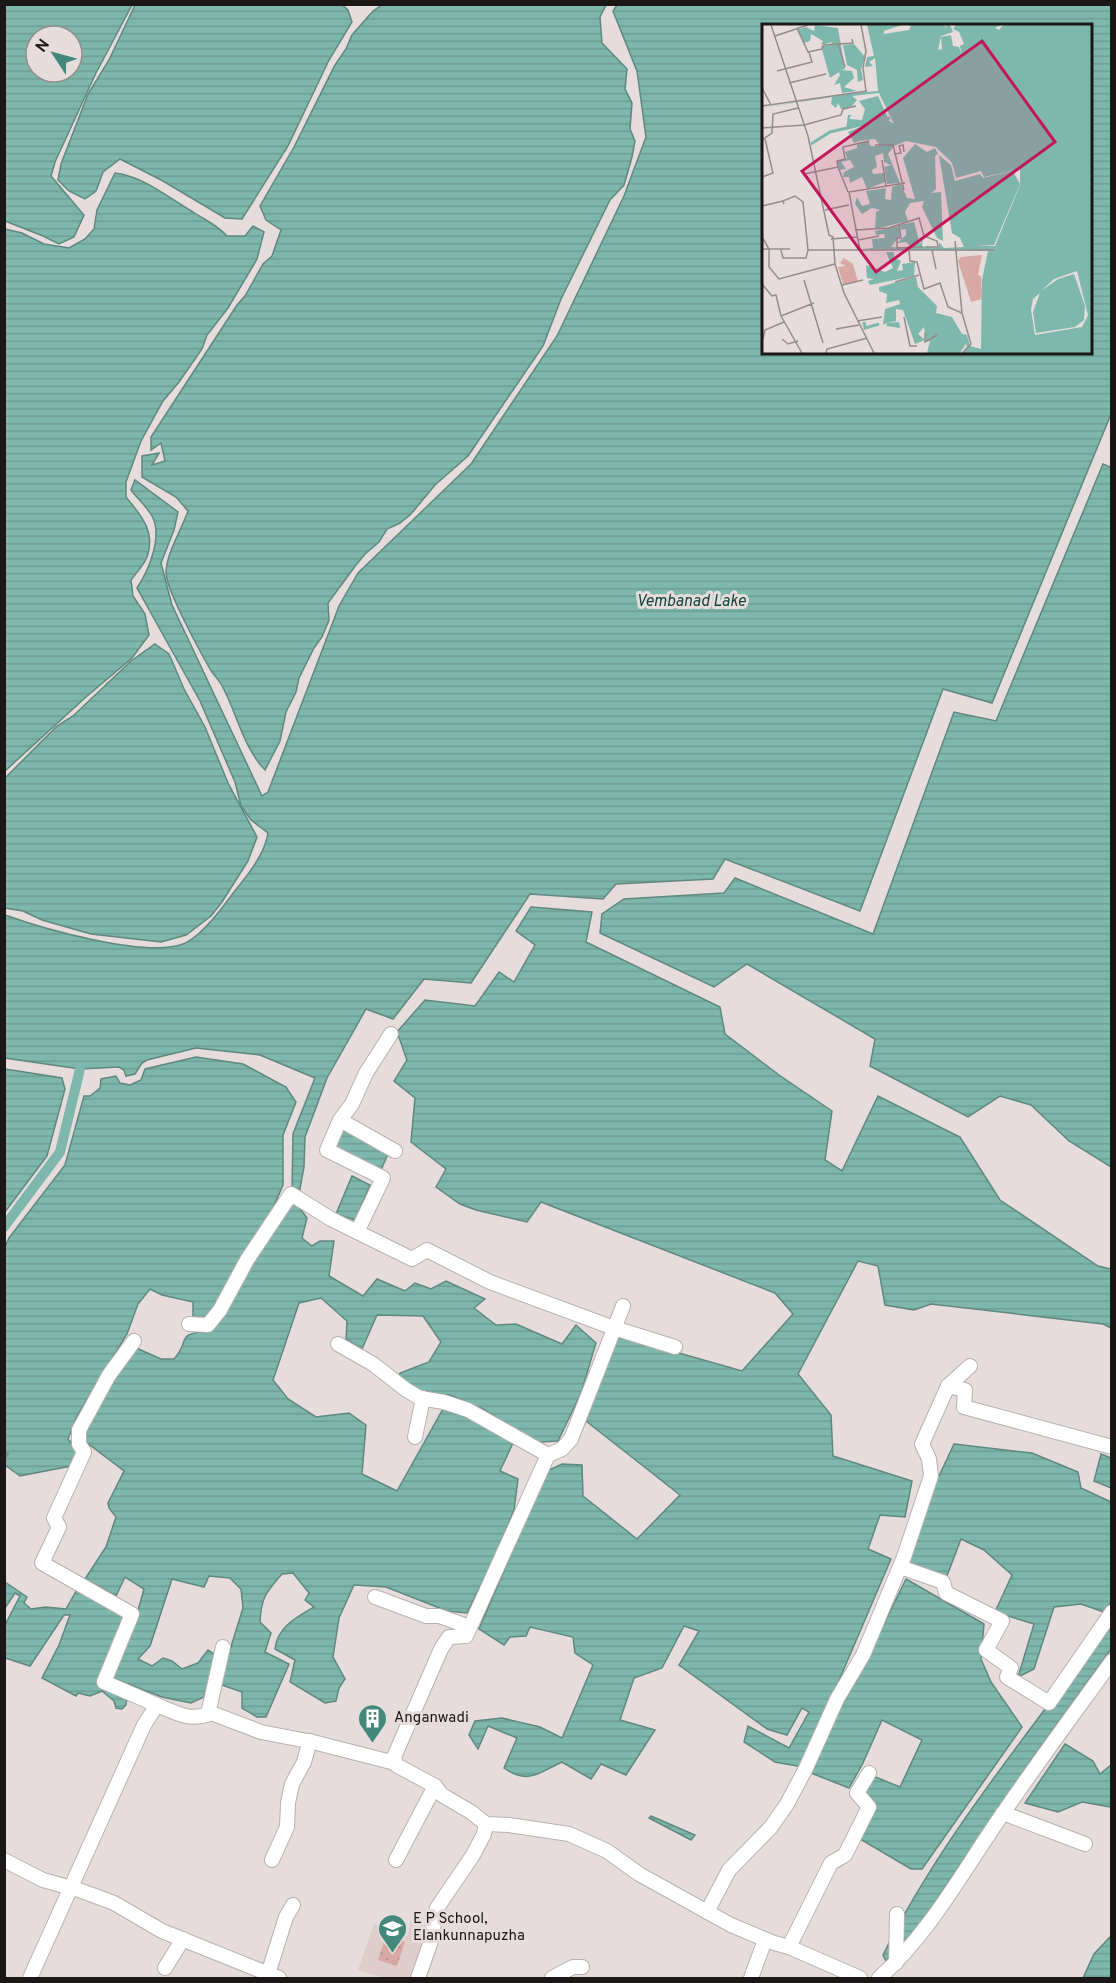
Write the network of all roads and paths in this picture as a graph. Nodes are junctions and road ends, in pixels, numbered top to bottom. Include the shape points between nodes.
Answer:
1 (391, 1034) dead end
2 (340, 1120) junction
3 (395, 1151) dead end
4 (357, 1232) junction
5 (623, 1306) dead end
6 (189, 1324) dead end
7 (614, 1329) junction
8 (134, 1341) dead end
9 (338, 1344) dead end
10 (675, 1347) dead end
11 (970, 1366) dead end
12 (948, 1386) junction
13 (423, 1398) junction
14 (415, 1437) dead end
15 (1112, 1447) edge
16 (548, 1455) junction
17 (900, 1567) junction
18 (375, 1597) dead end
19 (1112, 1612) edge
20 (470, 1628) junction
21 (223, 1647) dead end
22 (1112, 1661) edge
23 (157, 1704) junction
24 (208, 1714) junction
25 (310, 1742) junction
26 (395, 1763) junction
27 (869, 1773) dead end
28 (435, 1786) junction
29 (1003, 1813) junction
30 (486, 1824) junction
31 (1085, 1844) dead end
32 (4, 1860) edge
33 (272, 1860) dead end
34 (396, 1860) dead end
35 (71, 1889) junction
36 (293, 1905) dead end
37 (707, 1912) junction
38 (897, 1914) dead end
39 (183, 1939) junction
40 (765, 1940) junction
41 (789, 1947) junction
42 (896, 1964) junction
43 (582, 1967) dead end
44 (165, 1968) dead end
45 (274, 1976) edge
46 (30, 1978) edge
47 (418, 1978) edge
48 (552, 1978) edge
49 (751, 1978) edge
50 (860, 1978) edge
51 (879, 1978) edge

1 - 2 street
2 - 3 street
2 - 4 street via 327,1150 383,1178
4 - 6 street via 291,1194 247,1260 220,1310 208,1325
4 - 7 street via 412,1259 427,1250 490,1282
5 - 7 street
7 - 10 street
7 - 16 street via 571,1438 562,1449
8 - 23 street via 109,1375 79,1430 79,1444 84,1452 54,1518 59,1527 42,1563 132,1614 104,1682
9 - 13 street
11 - 12 street
12 - 15 street via 965,1390 964,1407
12 - 17 street via 922,1444 931,1476
13 - 14 street
13 - 16 street via 468,1410
16 - 20 street
17 - 19 street via 943,1582 946,1593 1002,1621 986,1650 1011,1668 1007,1677 1049,1703
17 - 37 street via 863,1655 837,1699 787,1804 771,1827 729,1870
18 - 20 street
20 - 26 street via 466,1636 449,1637 441,1649 394,1757
21 - 24 street
22 - 29 street
23 - 24 street via 187,1718
23 - 35 street
24 - 25 street via 261,1732
25 - 26 street
25 - 33 street via 292,1784 287,1827
26 - 28 street
27 - 41 street via 857,1793 869,1807 845,1854 831,1863
28 - 30 street via 442,1796
28 - 34 street
29 - 31 street
29 - 42 street via 927,1926
30 - 37 street via 569,1834 607,1851
30 - 47 street via 473,1855 437,1908
32 - 35 street
35 - 39 street via 114,1903
35 - 46 street
36 - 45 street via 284,1925
37 - 40 street
38 - 42 street
39 - 44 street
39 - 45 street
40 - 41 street
40 - 49 street
41 - 50 street
42 - 51 street
43 - 48 street via 573,1967

